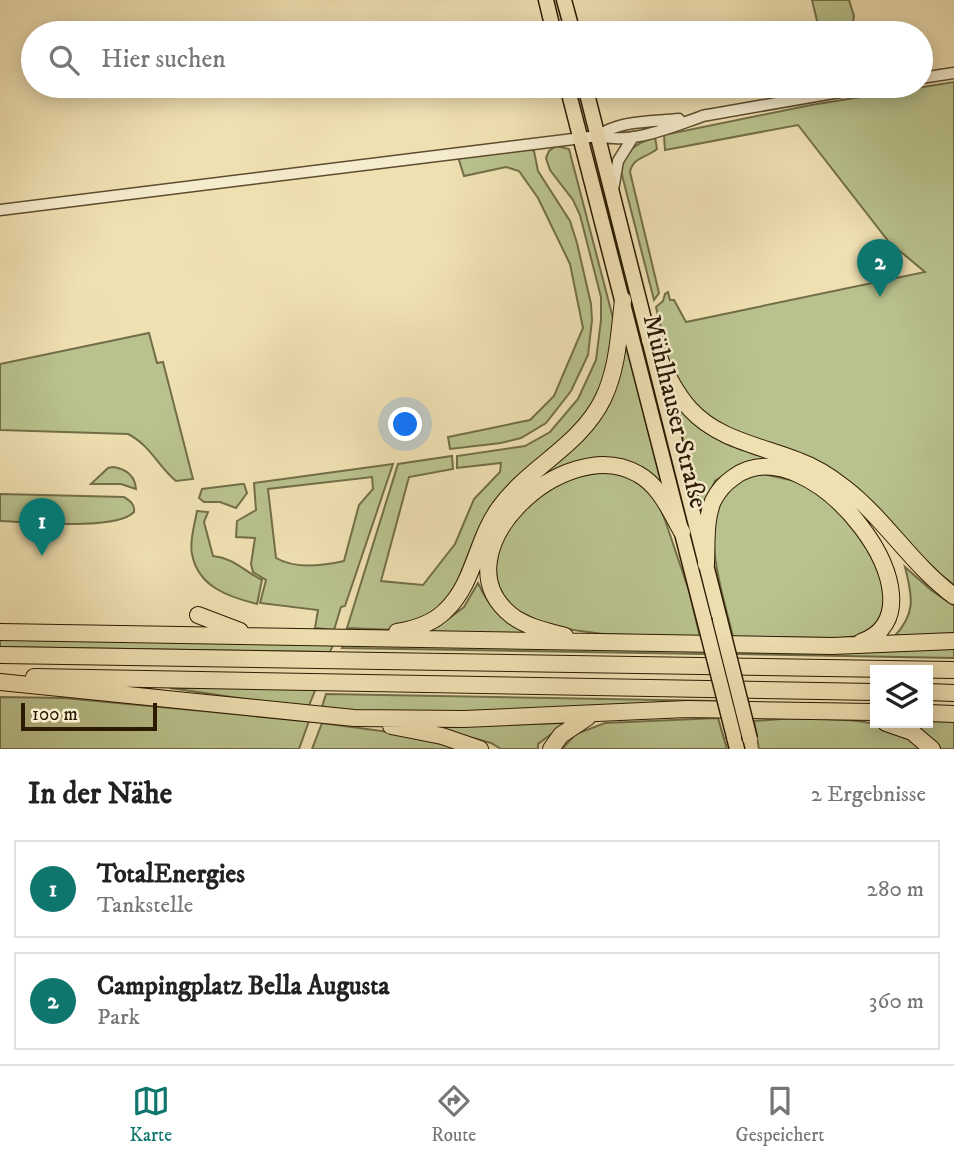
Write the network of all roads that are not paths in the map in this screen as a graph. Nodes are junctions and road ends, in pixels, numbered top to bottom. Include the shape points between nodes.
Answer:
1 (546, 0) edge
2 (564, 0) edge
3 (551, 21) edge
4 (570, 21) edge
5 (954, 73) edge
6 (933, 76) edge
7 (570, 98) edge
8 (588, 98) edge
9 (804, 98) edge
10 (706, 115) junction
11 (598, 136) junction
12 (633, 137) junction
13 (580, 139) junction
14 (612, 192) junction
15 (0, 210) edge
16 (623, 300) junction
17 (650, 340) junction
18 (682, 532) junction
19 (706, 564) junction
20 (954, 596) edge
21 (198, 615) dead end
22 (0, 632) edge
23 (262, 636) junction
24 (360, 638) junction
25 (954, 641) edge
26 (599, 643) junction
27 (832, 646) junction
28 (0, 655) edge
29 (954, 670) edge
30 (0, 677) edge
31 (0, 682) edge
32 (870, 692) edge
33 (933, 692) edge
34 (954, 693) edge
35 (827, 711) junction
36 (607, 712) junction
37 (870, 712) edge
38 (933, 713) edge
39 (954, 714) edge
40 (354, 718) junction
41 (870, 719) edge
42 (900, 728) edge
43 (735, 743) edge
44 (751, 744) edge
45 (480, 749) edge
46 (551, 749) edge
47 (932, 749) edge

1 - 3 main road
2 - 4 main road
5 - 6 street
7 - 13 main road, Mühlhauser Straße
8 - 11 main road, Mühlhauser Straße
9 - 10 street
10 - 11 street via 607,128
10 - 12 street
11 - 12 street
11 - 13 street
11 - 14 main road, Mühlhauser Straße
12 - 14 street via 618,162
13 - 15 street
13 - 16 main road, Mühlhauser Straße
14 - 17 main road, Mühlhauser Straße
16 - 18 main road, Mühlhauser Straße
16 - 24 highway via 615,363 597,409 568,444 500,506 456,600 422,626
17 - 19 main road, Mühlhauser Straße
17 - 20 highway via 680,396 702,420 727,435 801,461 838,482
18 - 26 highway via 654,486 630,470 612,466 576,470 550,480 507,519 493,544 490,566 492,587 501,604 527,624
18 - 43 main road, Mühlhauser Straße, bridge
19 - 27 highway via 710,509 718,492 740,473 778,467 824,487 872,532 900,589 898,611 883,632 864,641
19 - 44 main road, Mühlhauser Straße, bridge
21 - 23 highway
22 - 23 highway
23 - 24 highway
24 - 26 highway
25 - 27 highway
26 - 27 highway
28 - 29 highway
30 - 32 highway
31 - 40 highway
33 - 34 highway
35 - 36 highway
35 - 37 highway
35 - 41 highway
36 - 40 highway via 464,719
36 - 46 highway via 573,725
38 - 39 highway
40 - 45 highway via 442,736
42 - 47 highway

